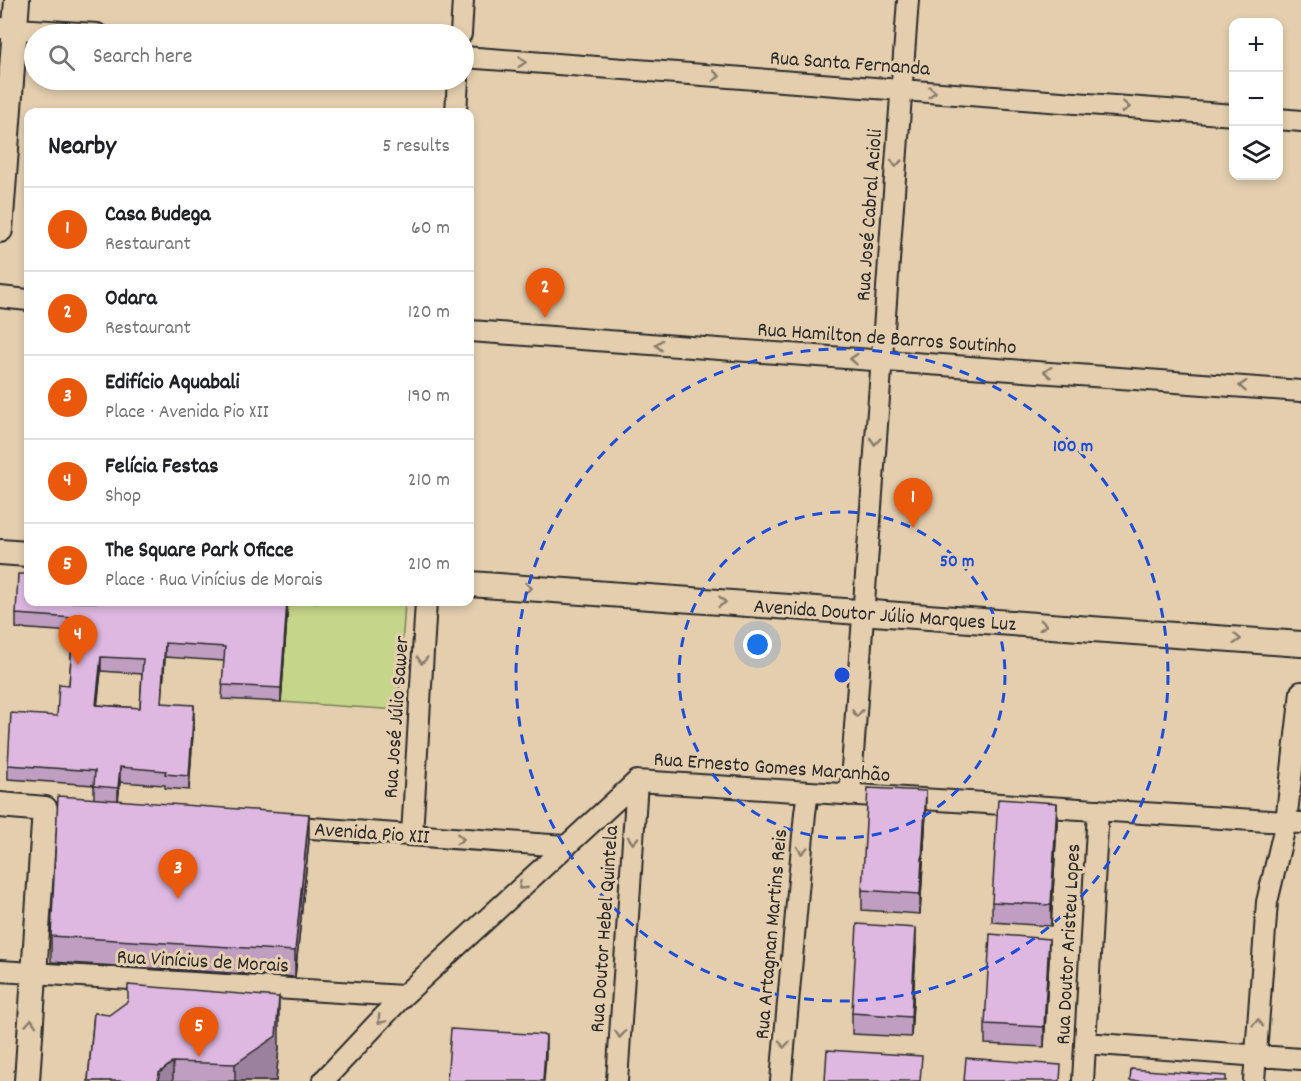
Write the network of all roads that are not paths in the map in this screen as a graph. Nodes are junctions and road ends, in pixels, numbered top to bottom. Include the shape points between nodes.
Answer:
1 (17, 0) edge
2 (463, 0) edge
3 (908, 0) edge
4 (462, 24) edge
5 (8, 29) edge
6 (24, 30) edge
7 (474, 58) edge
8 (457, 90) edge
9 (901, 90) junction
10 (456, 108) edge
11 (1229, 116) edge
12 (1283, 119) edge
13 (1301, 121) edge
14 (0, 230) edge
15 (0, 297) edge
16 (24, 300) edge
17 (474, 331) edge
18 (881, 361) junction
19 (1301, 391) edge
20 (0, 552) edge
21 (24, 554) edge
22 (474, 584) edge
23 (426, 606) edge
24 (863, 612) junction
25 (1301, 644) edge
26 (1301, 692) edge
27 (637, 781) junction
28 (808, 792) junction
29 (850, 795) junction
30 (0, 805) edge
31 (1098, 810) junction
32 (1294, 823) edge
33 (270, 825) edge
34 (412, 835) junction
35 (565, 846) junction
36 (0, 971) edge
37 (34, 974) junction
38 (403, 996) junction
39 (1085, 1043) junction
40 (1255, 1056) junction
41 (1301, 1059) edge
42 (27, 1081) edge
43 (323, 1081) edge
44 (617, 1081) edge
45 (781, 1081) edge
46 (1083, 1081) edge
47 (1254, 1081) edge

1 - 5 street
2 - 4 street
3 - 9 street, Rua José Cabral Acioli
5 - 6 street
5 - 14 street
7 -> 9 street, Rua Santa Fernanda
8 - 10 street
9 -> 11 street, Rua Santa Fernanda
9 -> 18 street, Rua José Cabral Acioli
12 - 13 street
15 - 16 street
18 -> 17 street, Rua Hamilton de Barros Soutinho
19 -> 18 street, Rua Hamilton de Barros Soutinho
18 -> 24 street, Rua José Cabral Acioli
20 - 21 street
22 -> 24 street, Avenida Doutor Júlio Marques Luz
23 -> 34 street, Rua José Júlio Sawer
24 -> 25 street, Avenida Doutor Júlio Marques Luz
24 -> 29 street
26 - 32 street
27 - 28 street, Rua Ernesto Gomes Maranhão
27 - 35 street, Rua Ernesto Gomes Maranhão
27 -> 44 street, Rua Doutor Hebel Quintela
28 - 29 street, Rua Ernesto Gomes Maranhão
28 -> 45 street, Rua Artagnan Martins Reis
29 - 31 street, Rua Ernesto Gomes Maranhão
30 - 37 street via 57,809
31 - 32 street, Rua Ernesto Gomes Maranhão
31 - 39 street, Rua Doutor Aristeu Lopes
40 -> 32 street via 1267,902
33 - 34 street, Avenida Pio XII
34 -> 35 street, Avenida Pio XII
35 -> 38 street, Rua Ernesto Gomes Maranhão
36 - 37 street, Rua Vinícius de Morais
37 - 38 street, Rua Vinícius de Morais
42 -> 37 street
38 -> 43 street, Rua Ernesto Gomes Maranhão
39 - 40 street
39 - 46 street, Rua Doutor Aristeu Lopes
40 - 41 street
40 - 47 street

